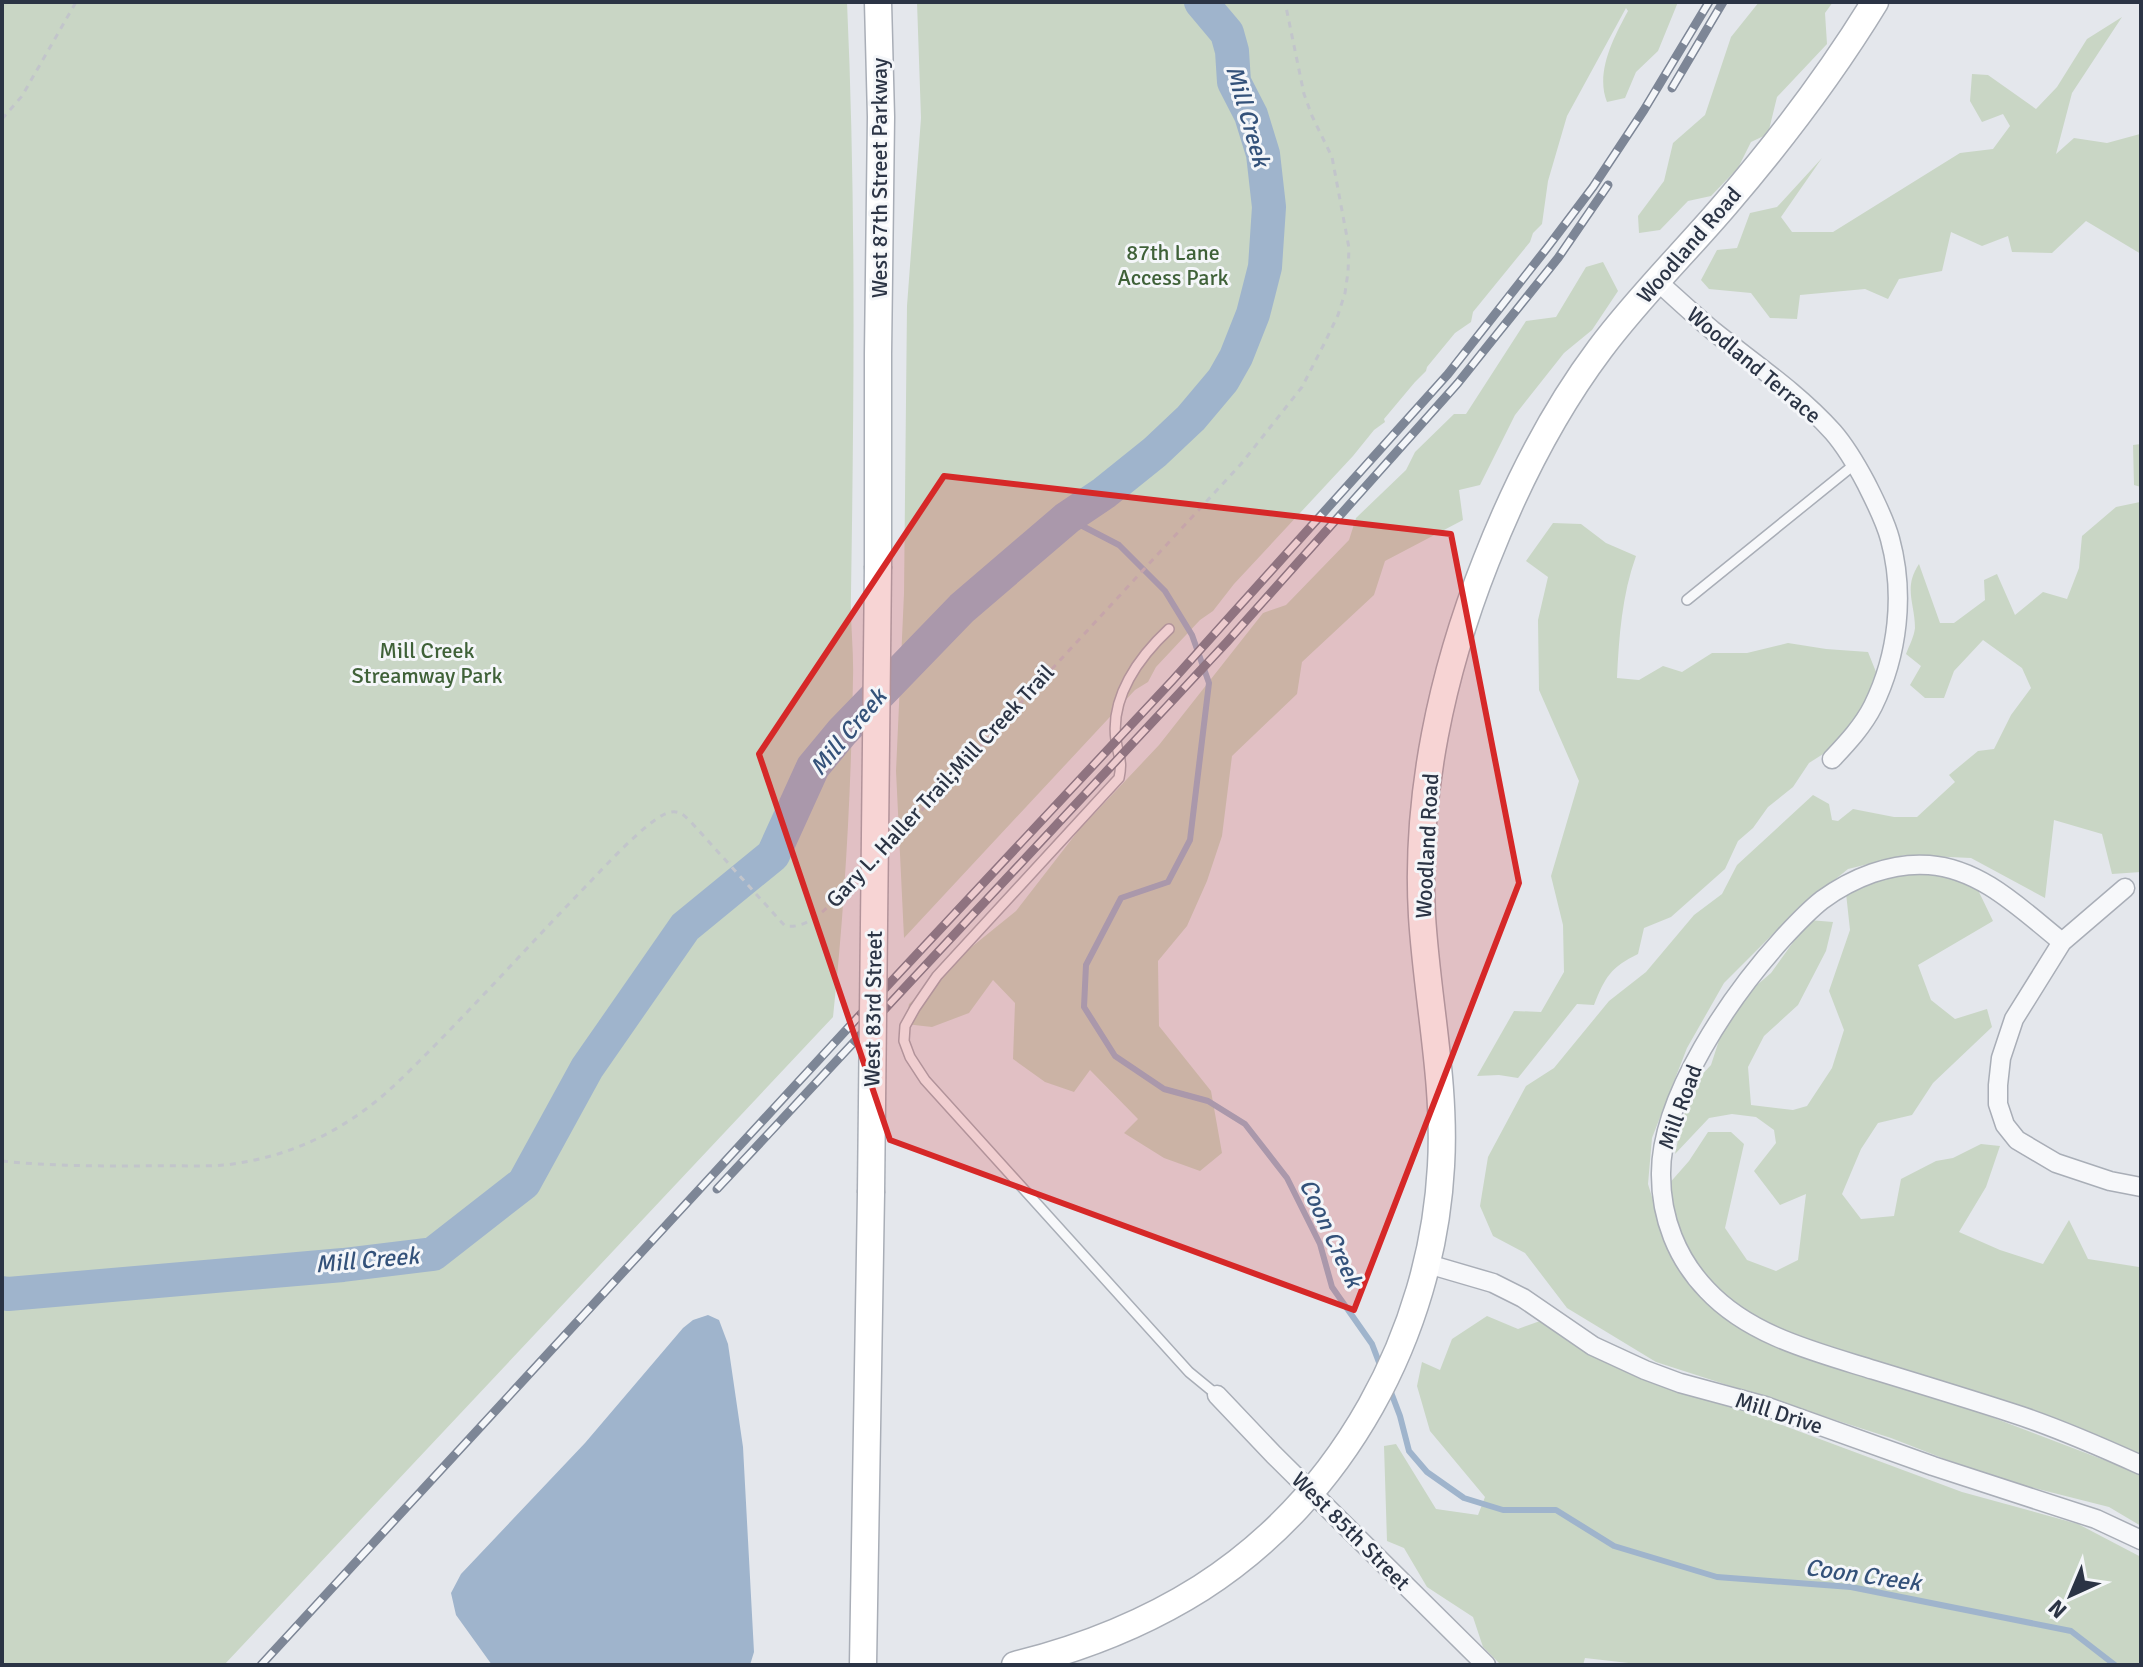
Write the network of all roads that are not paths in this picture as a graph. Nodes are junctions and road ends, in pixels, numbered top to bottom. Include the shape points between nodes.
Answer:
1 (878, 2) edge
2 (1875, 2) edge
3 (1657, 281) junction
4 (878, 354) joint
5 (1855, 464) junction
6 (1687, 600) dead end
7 (1169, 629) dead end
8 (1832, 759) dead end
9 (2125, 888) dead end
10 (2062, 942) junction
11 (2141, 1187) edge
12 (1428, 1264) junction
13 (1217, 1395) joint
14 (2141, 1465) edge
15 (1310, 1491) junction
16 (2141, 1540) edge
17 (863, 1665) edge
18 (1015, 1665) edge
19 (1486, 1665) edge

1 - 4 main road, West 87th Street Parkway
2 - 3 main road, Woodland Road via 1773,147
3 - 5 street, Woodland Terrace via 1790,390 1834,433
3 - 12 main road, Woodland Road via 1594,357 1534,455 1485,562 1447,681 1429,773 1421,874 1442,1142
4 - 17 main road, West 83rd Street, bridge
5 - 6 lane
5 - 8 street, Woodland Terrace via 1890,539 1898,606 1895,639 1872,709
7 - 13 lane via 1140,659 1124,690 1116,714 1119,778 937,976 905,1026 904,1041 925,1080 1189,1372
9 - 10 street
10 - 11 street via 2014,1019 2001,1058 1998,1104 2017,1140 2056,1163
10 - 14 street, Mill Road via 1996,889 1959,870 1902,866 1872,873 1833,893 1762,961 1695,1062 1665,1138 1663,1208 1687,1266 1707,1291 1755,1326 1814,1351 2031,1420
12 - 15 main road, Woodland Road via 1389,1372 1356,1432
12 - 16 street, Mill Drive via 1493,1283 1593,1346 1645,1370 2096,1519
13 - 15 street, West 85th Street
15 - 18 main road, Woodland Road via 1258,1544 1176,1602 1100,1639
15 - 19 street, West 85th Street

